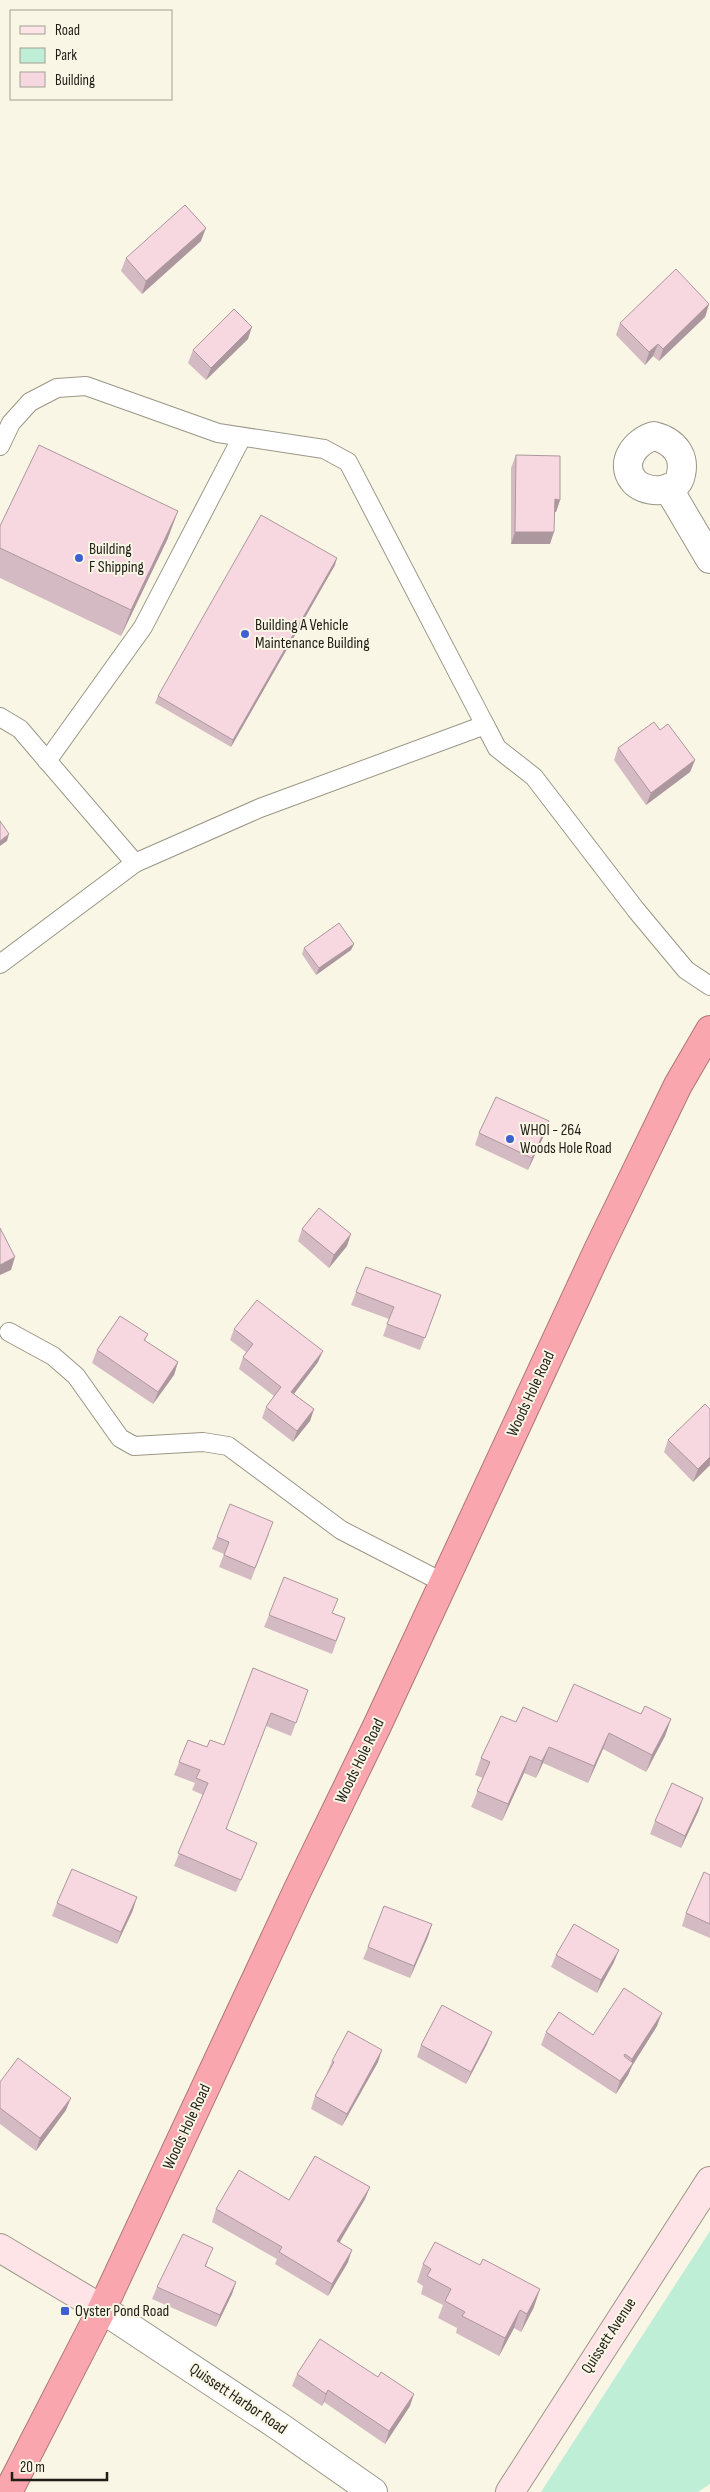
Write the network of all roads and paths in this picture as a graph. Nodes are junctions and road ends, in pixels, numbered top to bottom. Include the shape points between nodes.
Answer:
1 (242, 437) junction
2 (0, 446) edge
3 (668, 488) dead end
4 (710, 559) edge
5 (0, 717) edge
6 (485, 725) junction
7 (47, 761) junction
8 (135, 863) junction
9 (0, 964) edge
10 (710, 986) edge
11 (710, 1030) edge
12 (9, 1332) dead end
13 (444, 1583) junction
14 (710, 2181) edge
15 (0, 2248) edge
16 (102, 2309) junction
17 (8, 2492) edge
18 (373, 2492) edge
19 (510, 2492) edge

1 - 2 lane via 218,434 86,386 57,388 30,402 11,423
1 - 6 lane via 324,449 348,462
1 - 7 lane via 143,627
3 - 4 street
5 - 7 lane via 20,729
6 - 8 lane via 260,808
6 - 10 lane via 497,748 534,777 686,970
7 - 8 lane
8 - 9 lane
11 - 13 highway, Woods Hole Road via 678,1085 598,1250
12 - 13 lane via 53,1356 76,1376 120,1438 134,1446 203,1442 228,1446 341,1530
13 - 16 highway, Woods Hole Road
14 - 19 main road, Quissett Avenue
15 - 16 main road
16 - 17 highway, Woods Hole Road
16 - 18 street, Quissett Harbor Road

